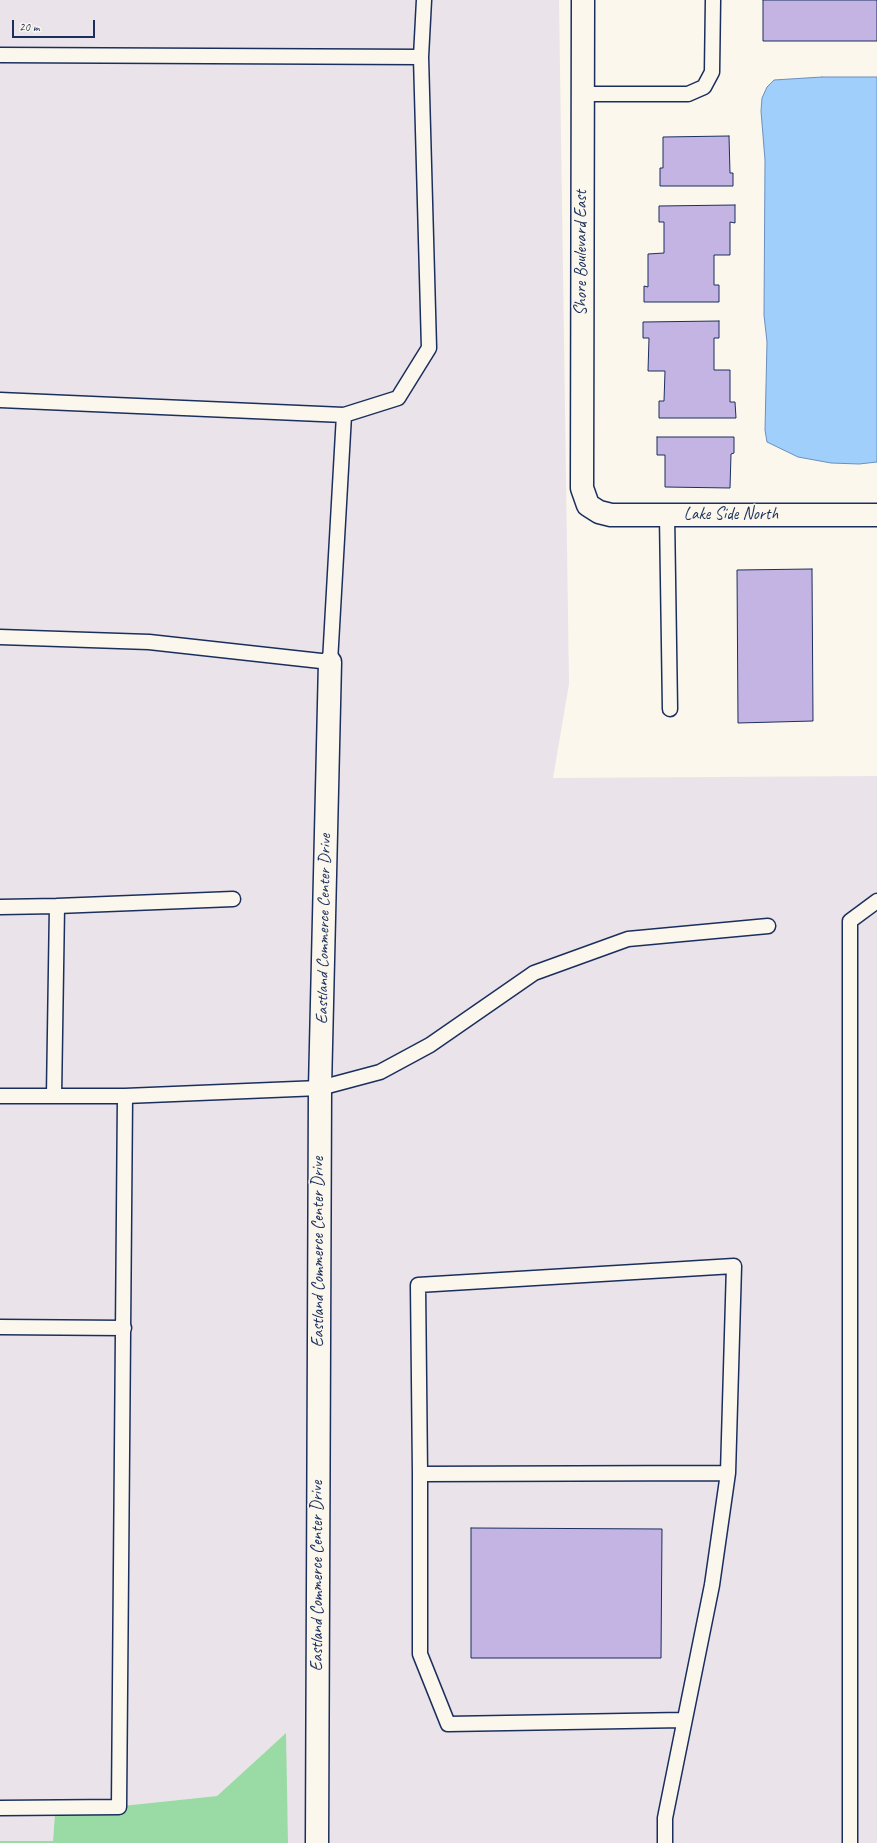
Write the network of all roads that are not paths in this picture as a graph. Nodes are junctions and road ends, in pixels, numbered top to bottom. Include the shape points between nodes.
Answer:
1 (424, 0) edge
2 (583, 0) edge
3 (712, 0) edge
4 (0, 55) edge
5 (421, 57) junction
6 (582, 94) junction
7 (0, 400) edge
8 (344, 415) junction
9 (588, 505) joint
10 (667, 515) junction
11 (877, 515) edge
12 (0, 637) edge
13 (330, 662) junction
14 (670, 709) dead end
15 (233, 899) dead end
16 (877, 901) edge
17 (57, 906) junction
18 (0, 907) edge
19 (768, 926) dead end
20 (320, 1088) junction
21 (0, 1096) edge
22 (54, 1096) junction
23 (125, 1096) junction
24 (0, 1327) edge
25 (124, 1328) junction
26 (728, 1473) junction
27 (420, 1474) junction
28 (684, 1720) junction
29 (0, 1808) edge
30 (317, 1843) edge
31 (665, 1843) edge
32 (850, 1843) edge

1 - 5 lane
2 - 6 street, Shore Boulevard East
3 - 6 lane via 712,72 704,87 688,94
4 - 5 lane
5 - 8 lane via 429,348 398,398
6 - 9 street, Shore Boulevard East via 582,488
7 - 8 lane
8 - 13 lane
9 - 10 street, Lake Side North via 599,512 611,515
10 - 11 street, Lake Side North
10 - 14 lane
12 - 13 lane via 149,642
13 - 20 street, Eastland Commerce Center Drive
15 - 17 lane
16 - 32 lane via 850,922
17 - 18 lane
17 - 22 lane
19 - 20 lane via 628,939 534,973 430,1045 380,1072
20 - 23 lane
20 - 30 street, Eastland Commerce Center Drive
21 - 22 lane
22 - 23 lane
23 - 25 lane
24 - 25 lane
25 - 29 lane via 119,1807
26 - 27 lane
26 - 27 lane via 734,1266 418,1285
26 - 28 lane via 712,1585
27 - 28 lane via 420,1654 448,1724
28 - 31 lane via 665,1818

